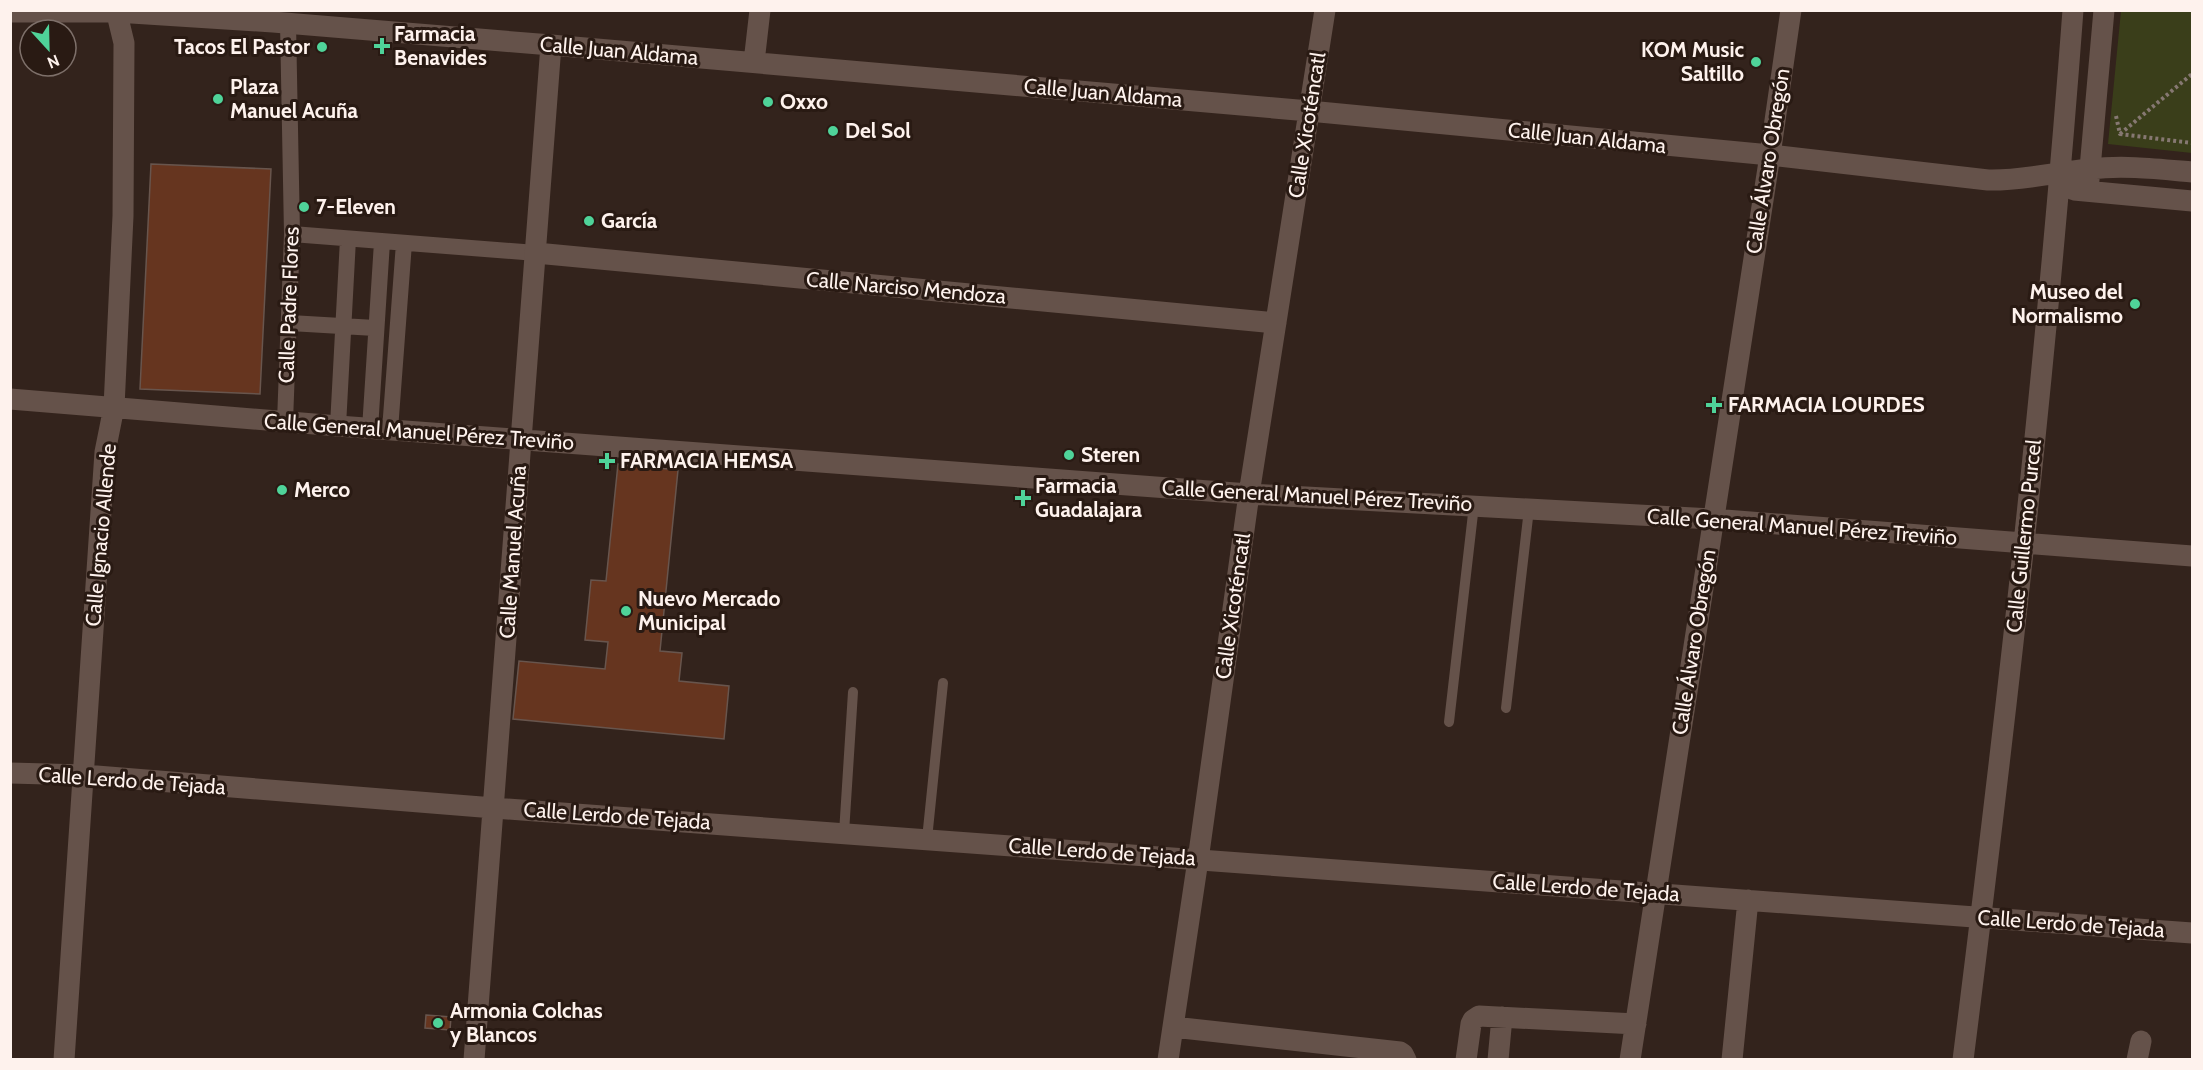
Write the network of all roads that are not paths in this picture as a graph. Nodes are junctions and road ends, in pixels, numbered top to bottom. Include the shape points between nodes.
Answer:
1 (760, 10) edge
2 (1325, 10) edge
3 (1791, 10) edge
4 (2073, 10) edge
5 (2104, 10) edge
6 (116, 11) edge
7 (10, 12) edge
8 (284, 17) edge
9 (550, 45) junction
10 (754, 62) junction
11 (1309, 111) junction
12 (1770, 155) junction
13 (2091, 168) junction
14 (2193, 172) edge
15 (2060, 180) junction
16 (2088, 191) junction
17 (2193, 201) edge
18 (292, 234) junction
19 (348, 239) junction
20 (382, 242) junction
21 (404, 243) junction
22 (536, 253) junction
23 (290, 323) junction
24 (1276, 323) junction
25 (342, 326) junction
26 (375, 328) junction
27 (10, 399) edge
28 (114, 407) junction
29 (285, 422) junction
30 (338, 426) junction
31 (380, 429) junction
32 (522, 439) junction
33 (1249, 494) junction
34 (1474, 506) junction
35 (1529, 509) junction
36 (1712, 519) junction
37 (2024, 543) junction
38 (2193, 556) edge
39 (943, 683) dead end
40 (853, 692) dead end
41 (1506, 708) dead end
42 (1449, 722) dead end
43 (10, 773) edge
44 (84, 775) junction
45 (494, 808) junction
46 (844, 832) junction
47 (927, 839) junction
48 (1198, 860) junction
49 (1655, 893) junction
50 (1748, 900) junction
51 (1981, 917) junction
52 (2193, 933) edge
53 (1502, 1017) junction
54 (1636, 1024) junction
55 (1173, 1028) junction
56 (1330, 1052) edge
57 (64, 1059) edge
58 (474, 1059) edge
59 (1168, 1059) edge
60 (1406, 1059) edge
61 (1466, 1059) edge
62 (1498, 1059) edge
63 (1630, 1059) edge
64 (1732, 1059) edge
65 (1963, 1059) edge

1 - 10 street
2 - 11 street, Calle Xicoténcatl
3 - 12 street, Calle Álvaro Obregón
4 - 15 street, Calle Guillermo Purcel
5 - 13 street
6 - 7 street, Calle Juan Aldama
6 - 8 street, Calle Juan Aldama
6 - 28 street, Calle Ignacio Allende via 124,43 123,216
8 - 9 street, Calle Juan Aldama
8 - 18 street, Calle Padre Flores
9 - 10 street, Calle Juan Aldama
9 - 22 street, Calle Manuel Acuña
10 - 11 street, Calle Juan Aldama
11 - 12 street, Calle Juan Aldama
11 - 24 street, Calle Xicoténcatl
12 - 15 street, Calle Juan Aldama via 1988,180
12 - 36 street, Calle Álvaro Obregón
13 - 14 street, Calle Juan Aldama via 2120,166
13 - 15 street, Calle Juan Aldama
13 - 16 street
15 - 16 street, Calle Juan Aldama
15 - 37 street, Calle Guillermo Purcel
16 - 17 street, Calle Juan Aldama
18 - 19 street
18 - 23 street, Calle Padre Flores
19 - 20 street
19 - 25 street
20 - 21 street
20 - 26 street
21 - 22 street
21 - 31 street
22 - 24 street, Calle Narciso Mendoza
22 - 32 street, Calle Manuel Acuña
23 - 25 street
23 - 29 street, Calle Padre Flores
24 - 33 street, Calle Xicoténcatl
25 - 26 street
25 - 30 street
26 - 31 street
27 - 28 street, Calle General Manuel Pérez Treviño
28 - 29 street, Calle General Manuel Pérez Treviño
28 - 44 street, Calle Ignacio Allende via 105,452
29 - 30 street, Calle General Manuel Pérez Treviño
30 - 31 street, Calle General Manuel Pérez Treviño
31 - 32 street, Calle General Manuel Pérez Treviño
32 - 33 street, Calle General Manuel Pérez Treviño
32 - 45 street, Calle Manuel Acuña
33 - 34 street, Calle General Manuel Pérez Treviño
33 - 48 street, Calle Xicoténcatl
34 - 35 street, Calle General Manuel Pérez Treviño
34 - 42 lane
35 - 36 street, Calle General Manuel Pérez Treviño
35 - 41 lane
36 - 37 street, Calle General Manuel Pérez Treviño
36 - 49 street, Calle Álvaro Obregón
37 - 38 street, Calle General Manuel Pérez Treviño
37 - 51 street, Calle Guillermo Purcel
39 - 47 lane
40 - 46 lane
43 - 44 street, Calle Lerdo de Tejada
44 - 45 street, Calle Lerdo de Tejada
44 - 57 street, Calle Ignacio Allende
45 - 46 street, Calle Lerdo de Tejada
45 - 58 street, Calle Manuel Acuña
46 - 47 street, Calle Lerdo de Tejada
47 - 48 street, Calle Lerdo de Tejada
48 - 49 street, Calle Lerdo de Tejada
48 - 55 street, Calle Xicoténcatl
49 - 50 street, Calle Lerdo de Tejada
49 - 54 street, Calle Álvaro Obregón
50 - 51 street, Calle Lerdo de Tejada
50 - 64 street
51 - 52 street, Calle Lerdo de Tejada
51 - 65 street, Calle Guillermo Purcel
53 - 54 street
53 - 61 street via 1479,1016 1473,1020
53 - 62 street
54 - 63 street, Calle Álvaro Obregón
55 - 56 street
55 - 59 street, Calle Xicoténcatl
56 - 60 street via 1400,1052

